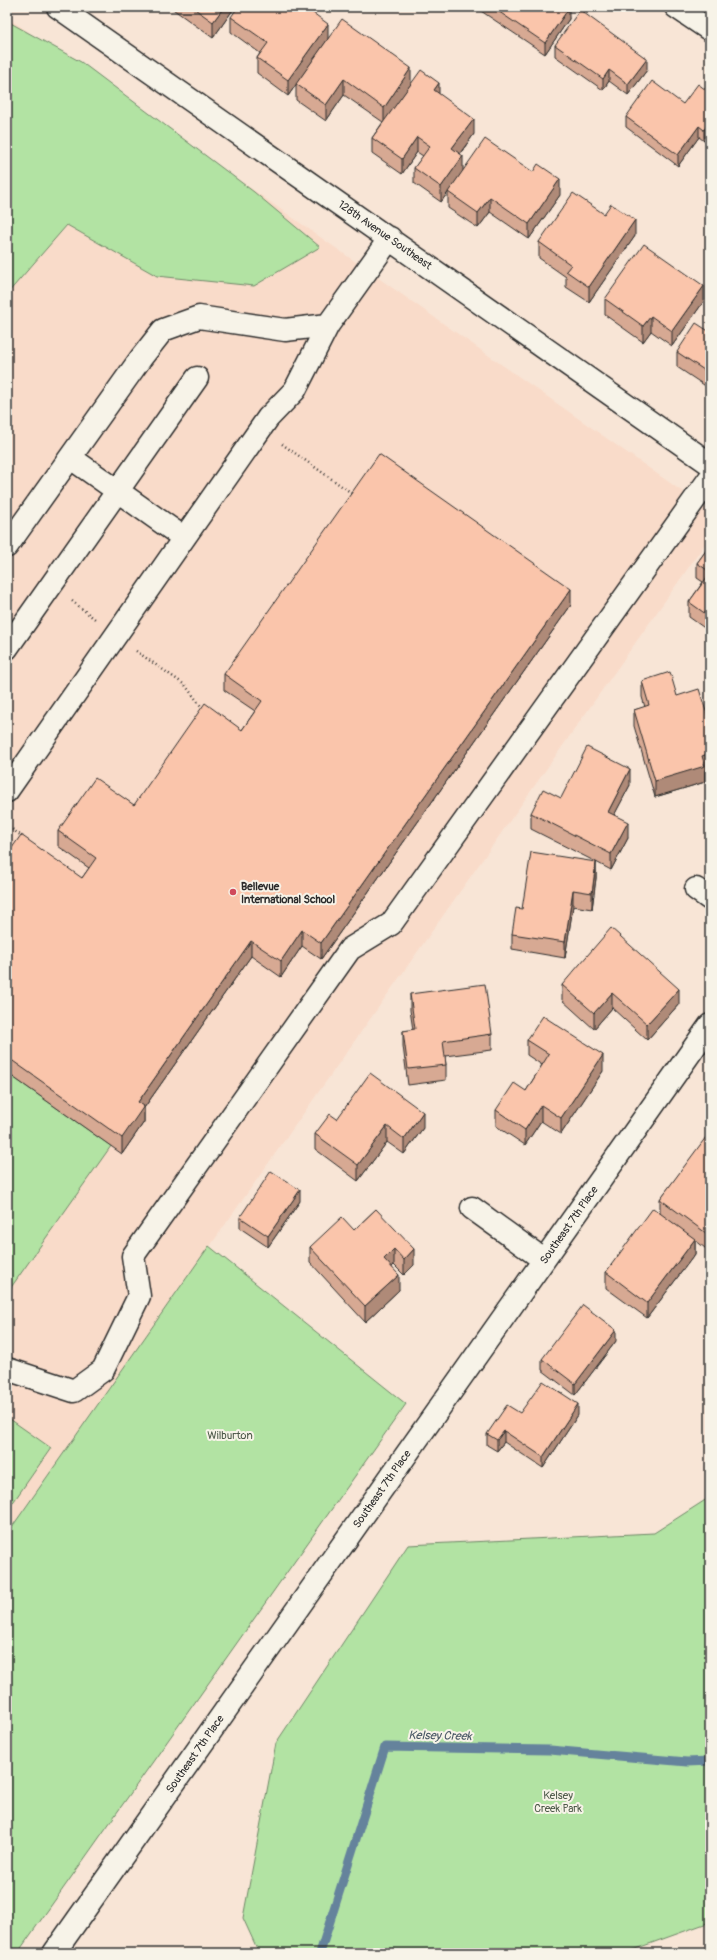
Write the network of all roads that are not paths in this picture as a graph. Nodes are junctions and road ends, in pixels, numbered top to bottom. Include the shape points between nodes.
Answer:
1 (58, 7) edge
2 (676, 7) edge
3 (710, 30) edge
4 (390, 238) junction
5 (328, 325) junction
6 (197, 378) dead end
7 (71, 458) junction
8 (710, 464) edge
9 (710, 478) edge
10 (118, 491) junction
11 (184, 538) junction
12 (7, 546) edge
13 (7, 648) edge
14 (7, 791) edge
15 (710, 1025) edge
16 (472, 1208) dead end
17 (544, 1260) junction
18 (7, 1370) edge
19 (54, 1953) edge

1 - 4 street, 128th Avenue Southeast
2 - 3 street
4 - 5 street
4 - 8 street, 128th Avenue Southeast
5 - 7 street via 286,330 199,317 163,330
5 - 11 street via 295,390 268,418
6 - 10 street
7 - 10 street
7 - 12 street
9 - 18 street via 391,924 350,949 133,1256 139,1296 103,1370 74,1391
10 - 11 street
10 - 13 street
11 - 14 street
15 - 17 street, Southeast 7th Place
16 - 17 street
17 - 19 street, Southeast 7th Place

